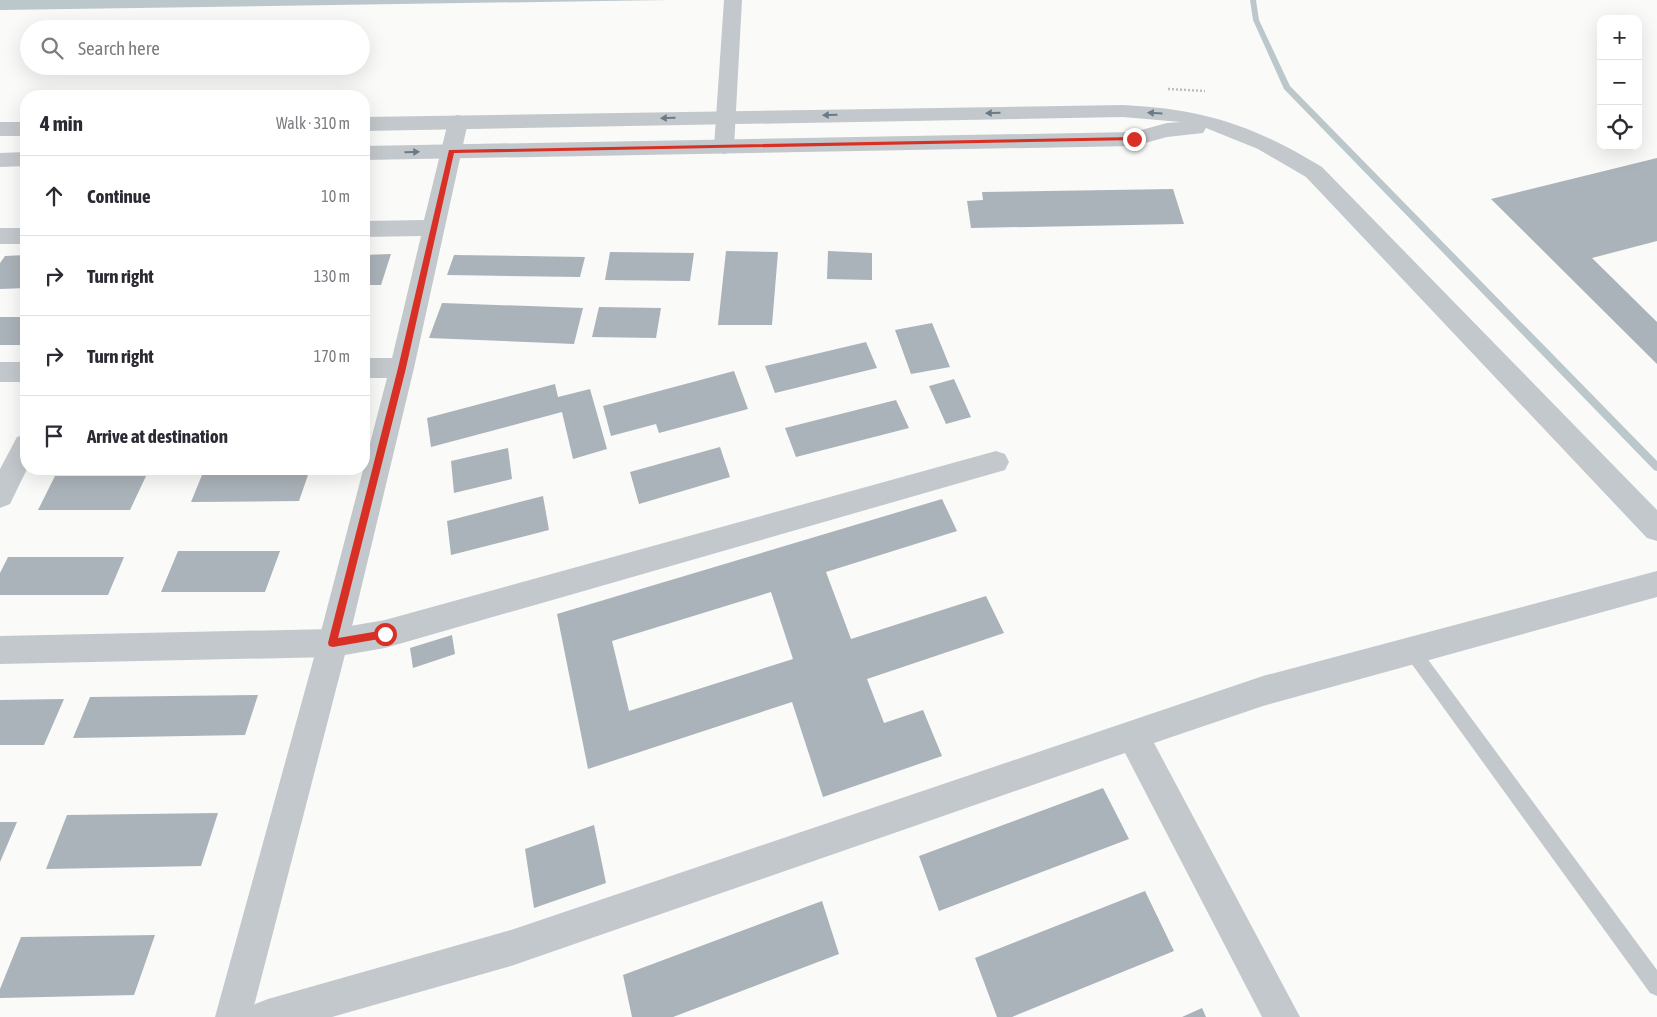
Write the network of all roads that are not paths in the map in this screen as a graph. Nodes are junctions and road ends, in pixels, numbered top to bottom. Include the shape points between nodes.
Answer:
1 (733, 0) edge
2 (726, 116) junction
3 (458, 122) junction
4 (370, 124) edge
5 (1220, 126) junction
6 (0, 129) edge
7 (20, 129) edge
8 (724, 147) junction
9 (451, 151) junction
10 (370, 153) edge
11 (20, 159) edge
12 (0, 160) edge
13 (434, 228) junction
14 (370, 229) edge
15 (0, 236) edge
16 (20, 236) edge
17 (370, 368) edge
18 (402, 368) junction
19 (0, 372) edge
20 (20, 372) edge
21 (20, 457) edge
22 (996, 462) dead end
23 (0, 496) edge
24 (1657, 529) edge
25 (1657, 584) edge
26 (333, 643) junction
27 (0, 650) edge
28 (1412, 651) junction
29 (1133, 736) junction
30 (1657, 986) edge
31 (233, 1017) edge
32 (268, 1017) edge
33 (1282, 1017) edge

1 - 2 street
2 -> 3 street
5 -> 2 street via 1178,115 1123,111
2 - 8 street
3 - 4 street
3 - 9 street
5 - 8 street via 1167,130 1134,139
5 - 24 street via 1274,147 1314,172
6 - 7 street
8 - 9 street
10 -> 9 street
9 - 13 street
11 - 12 street
13 - 14 street
13 - 18 street
15 - 16 street
17 - 18 street
18 - 26 street
19 - 20 street
21 - 23 street
22 - 26 street via 385,634
25 - 28 street
26 - 27 street
26 - 31 street
28 - 29 street via 1263,691
28 - 30 lane
29 - 32 street via 511,948
29 - 33 street

